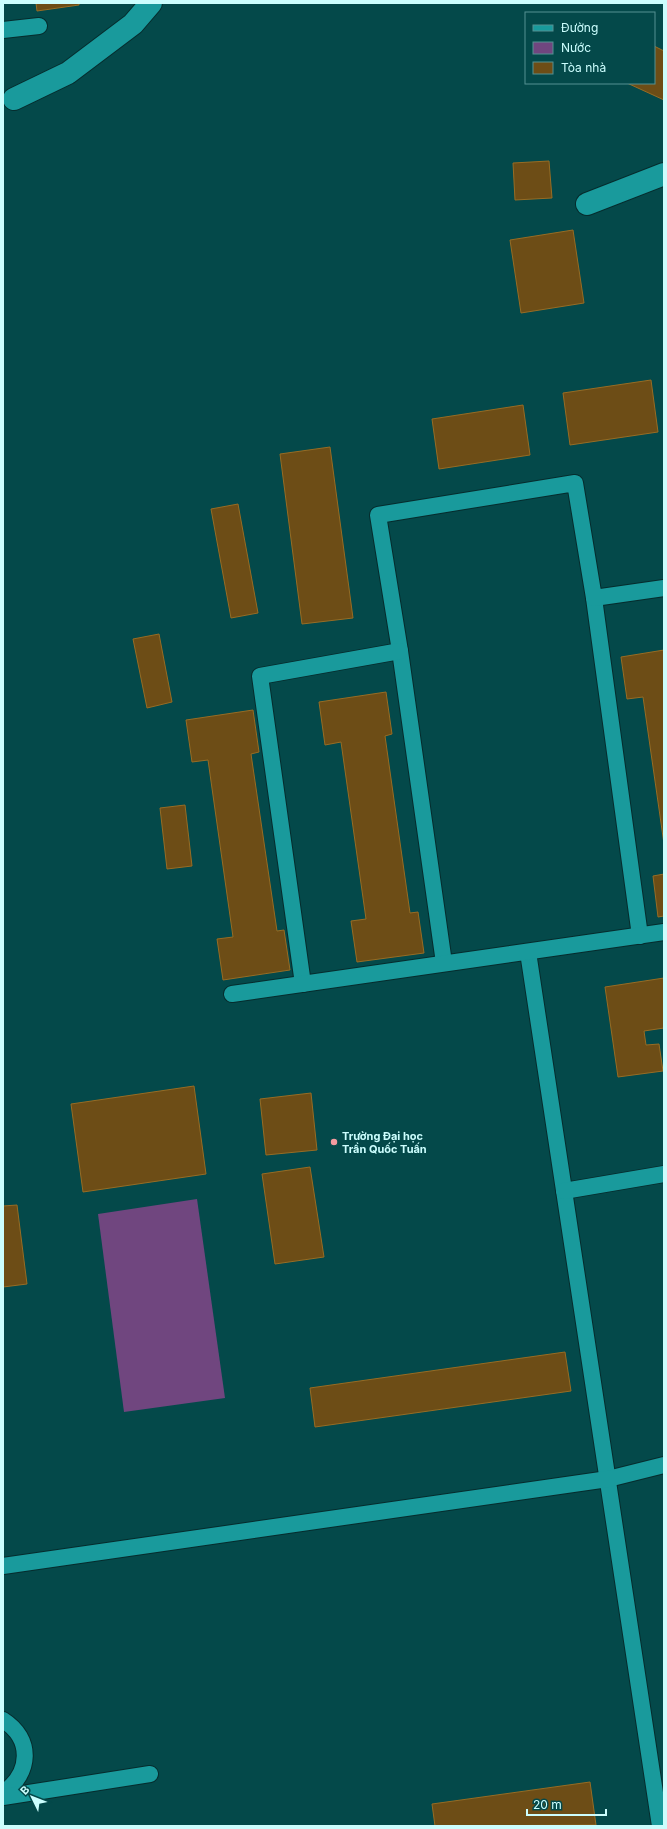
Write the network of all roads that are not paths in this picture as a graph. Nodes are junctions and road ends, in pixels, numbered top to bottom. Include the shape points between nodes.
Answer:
1 (151, 3) edge
2 (39, 26) dead end
3 (3, 30) edge
4 (14, 100) dead end
5 (664, 174) edge
6 (587, 204) dead end
7 (664, 588) edge
8 (594, 598) junction
9 (400, 651) junction
10 (664, 932) edge
11 (640, 936) junction
12 (528, 952) junction
13 (444, 963) junction
14 (302, 984) junction
15 (232, 994) dead end
16 (664, 1174) edge
17 (564, 1191) junction
18 (664, 1464) edge
19 (608, 1478) junction
20 (3, 1566) edge
21 (3, 1720) edge
22 (150, 1774) dead end
23 (3, 1793) edge
24 (3, 1797) edge
25 (660, 1826) edge

1 - 4 street via 133,24 68,73
2 - 3 lane
5 - 6 street
7 - 8 lane
8 - 9 lane via 575,483 378,515
8 - 11 lane
9 - 13 lane
9 - 14 lane via 260,676
10 - 11 lane
11 - 12 lane
12 - 13 lane
12 - 17 lane
13 - 14 lane
14 - 15 lane
16 - 17 lane
17 - 19 lane
18 - 19 lane
19 - 20 lane
19 - 25 lane
21 - 23 lane via 20,1736 25,1761 22,1774 14,1785
22 - 24 lane

